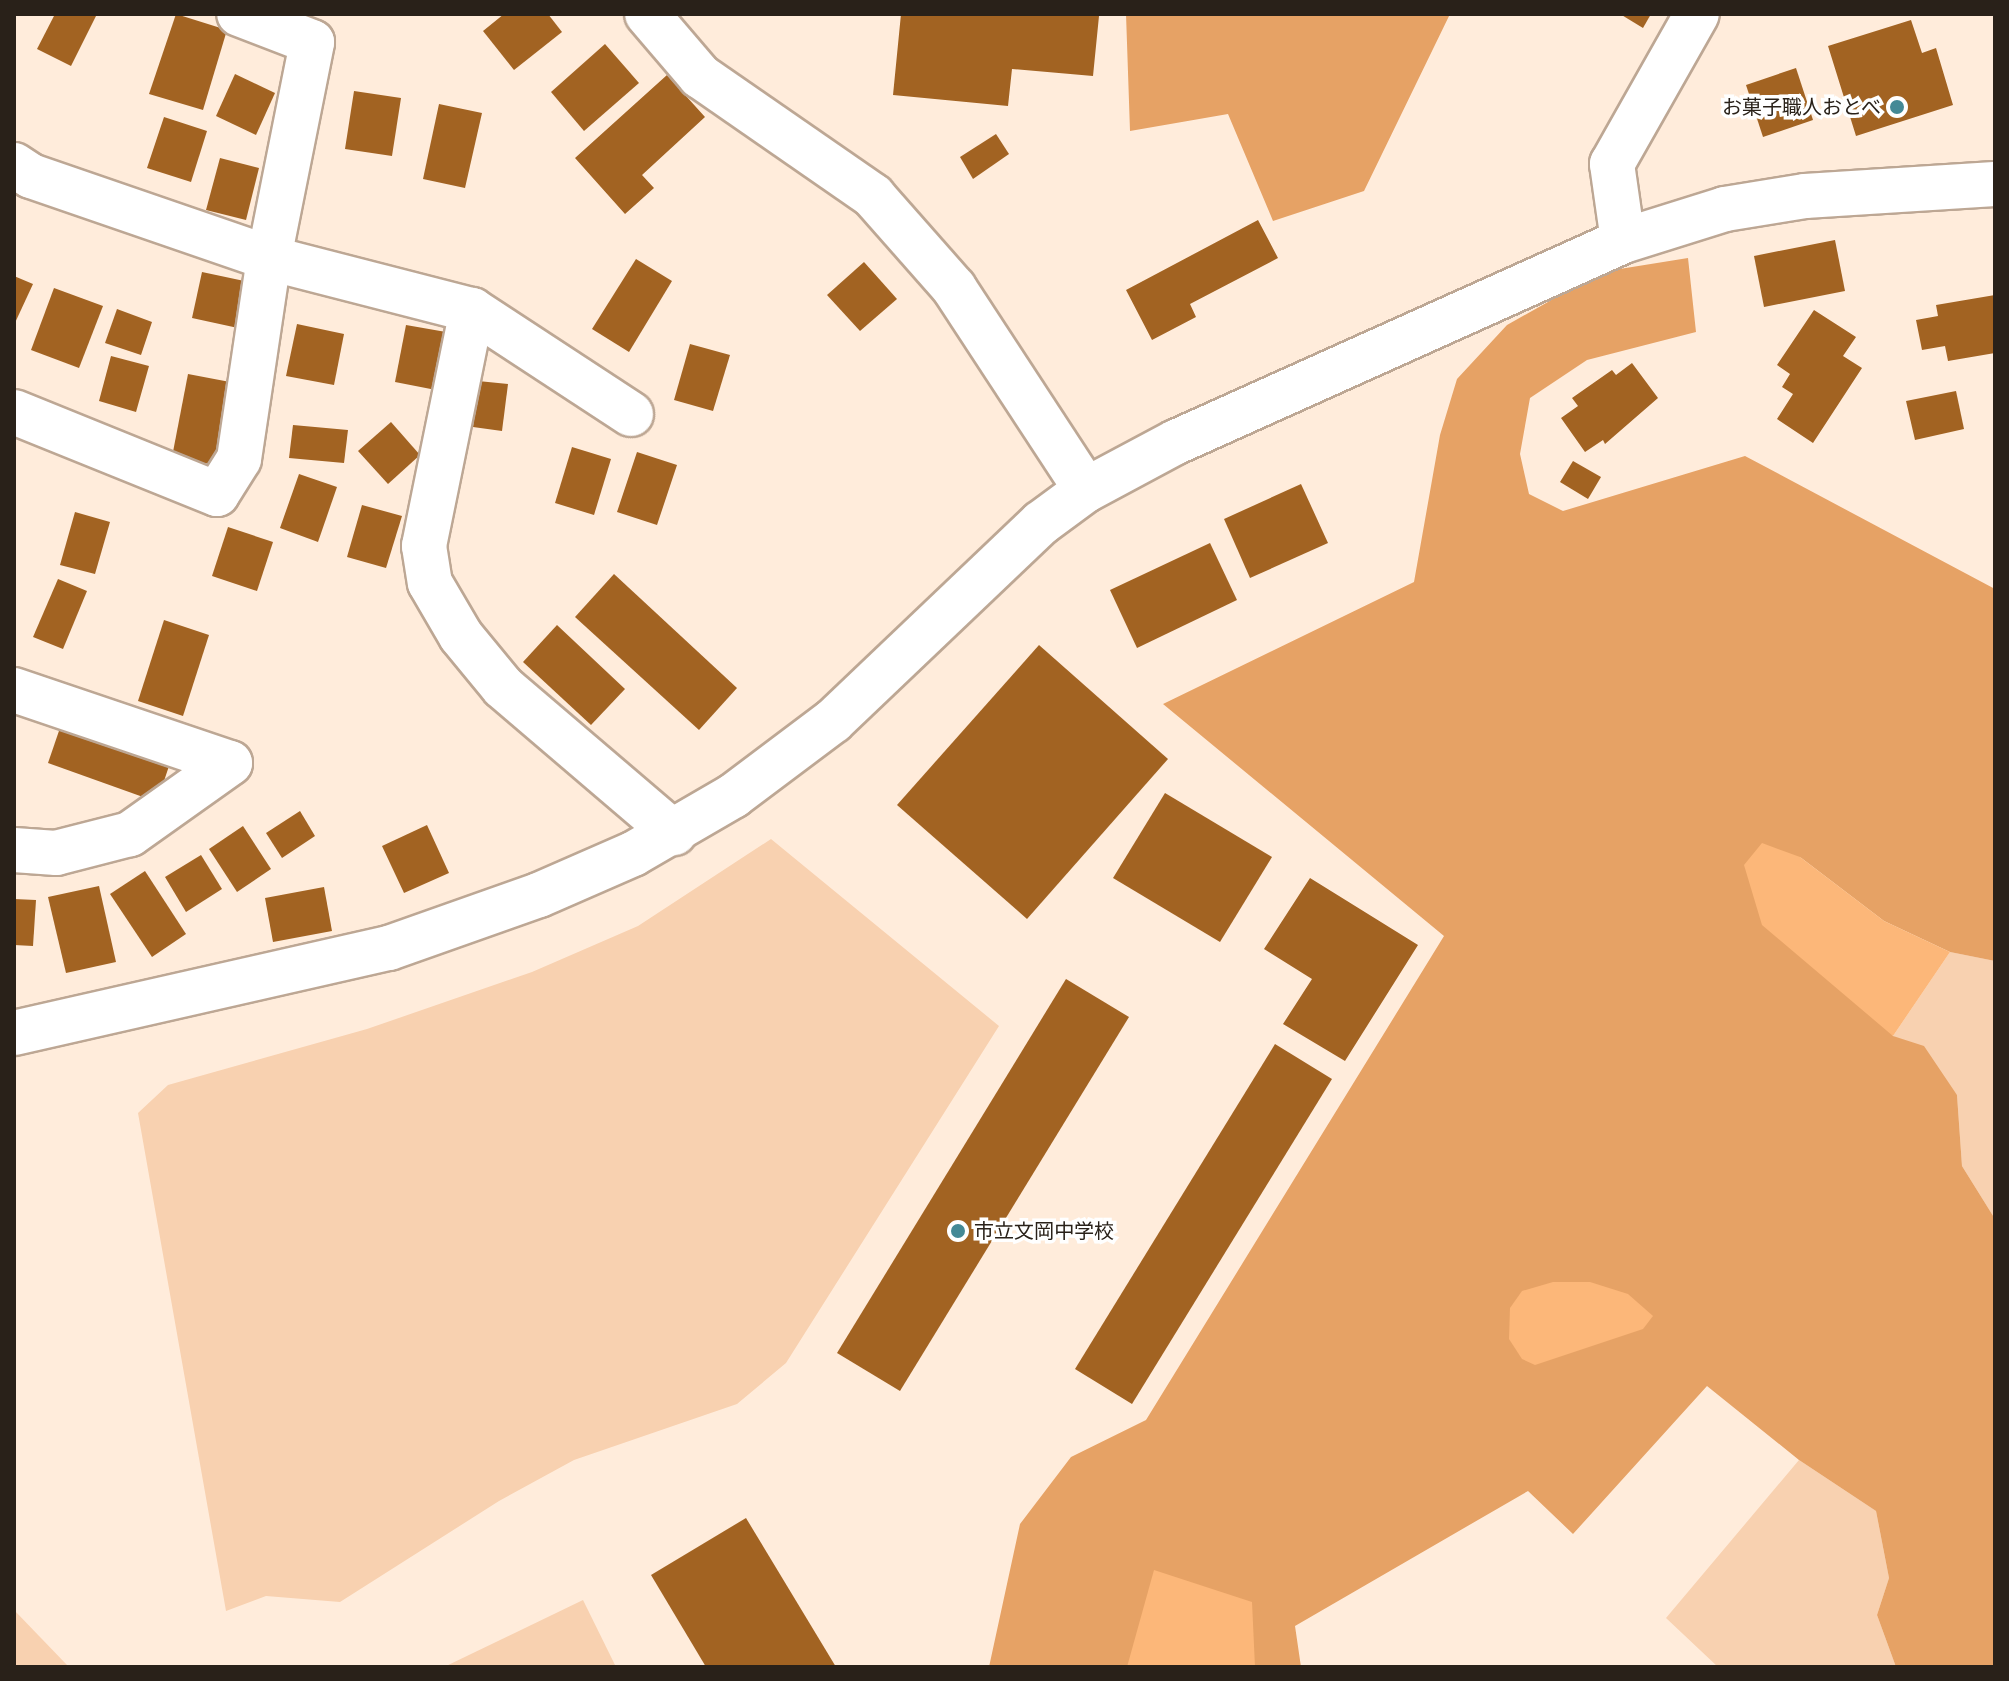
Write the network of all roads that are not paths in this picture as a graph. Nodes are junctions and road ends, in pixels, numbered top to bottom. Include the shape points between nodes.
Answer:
1 (239, 14) edge
2 (647, 14) edge
3 (1697, 14) edge
4 (14, 165) edge
5 (1995, 184) edge
6 (1623, 241) junction
7 (269, 258) junction
8 (472, 310) junction
9 (14, 412) edge
10 (631, 414) dead end
11 (1086, 490) junction
12 (14, 690) edge
13 (674, 833) junction
14 (14, 850) edge
15 (14, 1033) edge

1 - 7 street via 312,42
2 - 11 street via 700,76 873,196 954,288
3 - 6 street via 1612,164
4 - 7 street via 31,176
5 - 6 street via 1805,196 1725,209
6 - 11 street via 1176,442
7 - 8 street
7 - 9 street via 239,459 217,494
8 - 10 street
8 - 13 street via 424,546 430,583 461,636 503,687
11 - 13 street via 1041,523 833,721
12 - 14 street via 230,763 130,834 56,853
13 - 15 street via 539,895 389,948

